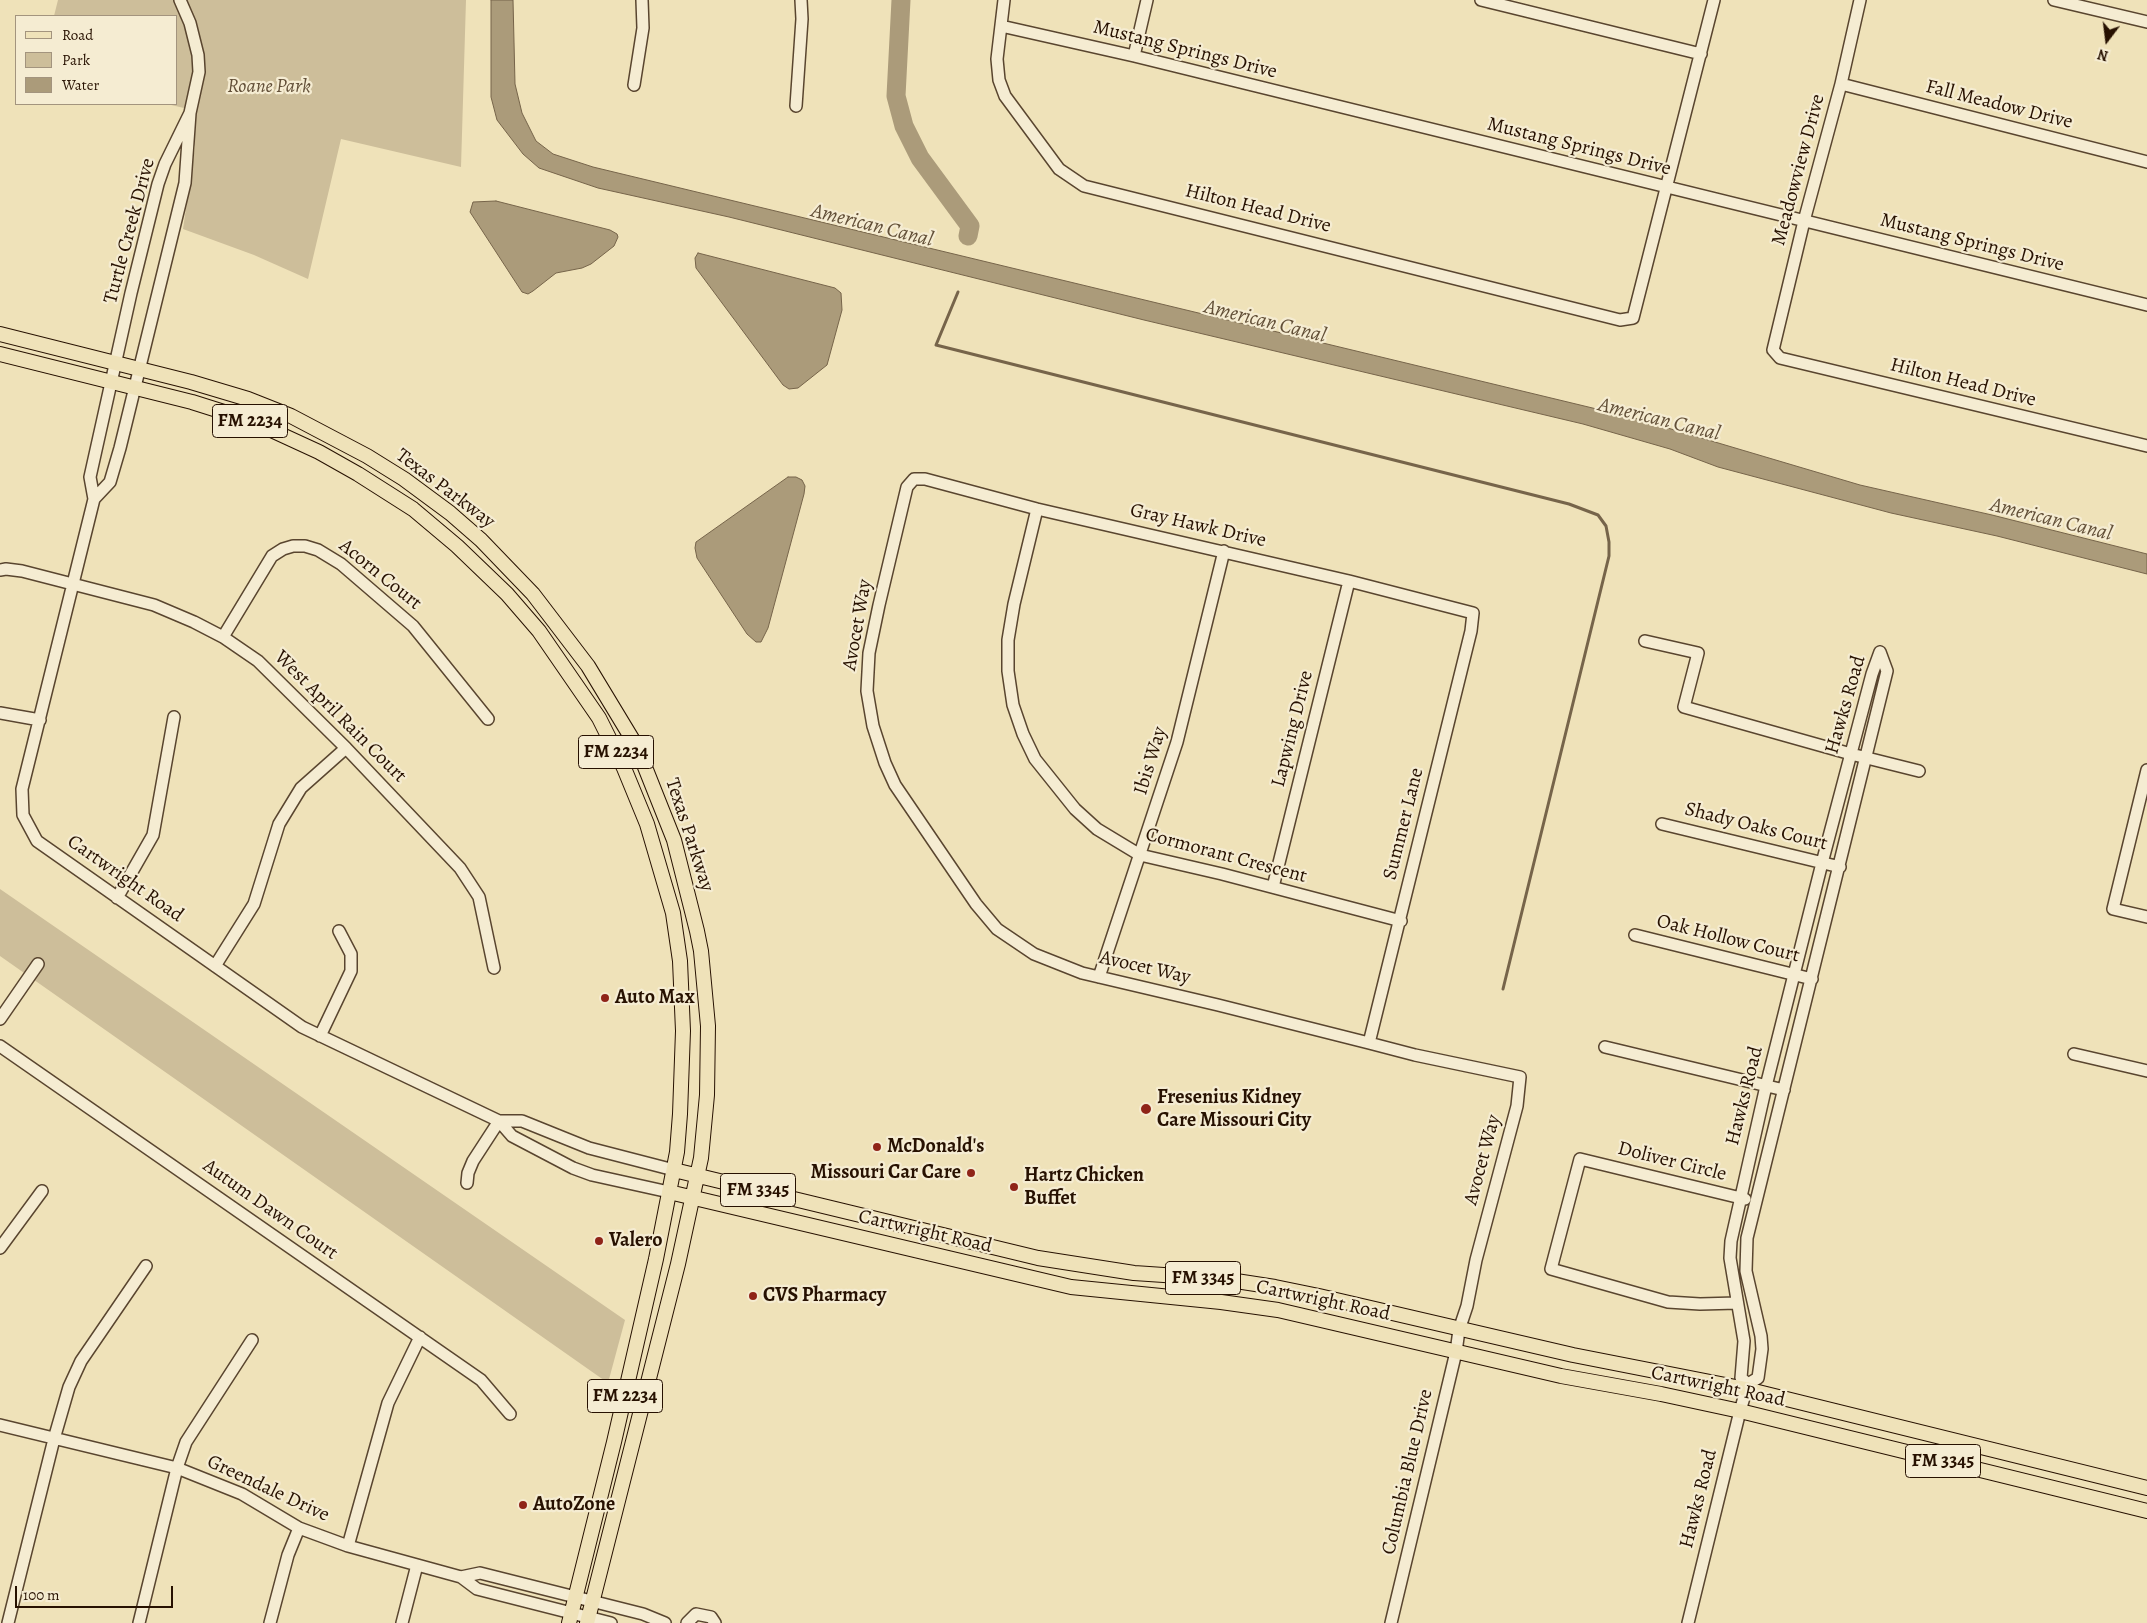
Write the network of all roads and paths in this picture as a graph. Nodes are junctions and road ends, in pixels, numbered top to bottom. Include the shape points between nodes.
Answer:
1 (180, 0) edge
2 (642, 0) edge
3 (801, 0) edge
4 (1004, 0) edge
5 (1148, 0) edge
6 (1481, 0) edge
7 (1714, 0) edge
8 (1860, 0) edge
9 (2054, 0) edge
10 (2147, 22) edge
11 (1001, 26) junction
12 (1701, 54) junction
13 (1134, 56) junction
14 (1841, 84) junction
15 (634, 85) dead end
16 (796, 106) dead end
17 (190, 113) junction
18 (2147, 162) edge
19 (1667, 188) junction
20 (1804, 221) junction
21 (2147, 305) edge
22 (0, 334) edge
23 (1773, 350) joint
24 (0, 354) edge
25 (116, 363) junction
26 (140, 369) junction
27 (112, 382) junction
28 (135, 387) junction
29 (2147, 446) edge
30 (914, 479) joint
31 (94, 499) junction
32 (1037, 508) junction
33 (1224, 552) junction
34 (0, 570) edge
35 (1350, 581) junction
36 (73, 584) junction
37 (1474, 613) joint
38 (223, 637) junction
39 (1645, 641) dead end
40 (0, 713) edge
41 (174, 717) dead end
42 (488, 719) dead end
43 (40, 720) junction
44 (346, 748) junction
45 (1850, 754) junction
46 (1867, 758) junction
47 (2147, 770) edge
48 (1919, 771) dead end
49 (1662, 824) dead end
50 (1140, 855) junction
51 (1822, 863) junction
52 (1840, 868) junction
53 (1273, 887) junction
54 (116, 898) junction
55 (2147, 917) edge
56 (1401, 920) junction
57 (338, 931) dead end
58 (1635, 936) dead end
59 (38, 964) dead end
60 (214, 966) junction
61 (494, 968) dead end
62 (1794, 975) junction
63 (1099, 977) junction
64 (1812, 979) junction
65 (0, 1019) edge
66 (320, 1036) junction
67 (1369, 1044) junction
68 (0, 1046) edge
69 (1605, 1047) dead end
70 (2074, 1054) dead end
71 (2147, 1070) edge
72 (1766, 1086) junction
73 (1784, 1090) junction
74 (499, 1121) junction
75 (674, 1170) junction
76 (698, 1176) junction
77 (467, 1183) dead end
78 (42, 1191) dead end
79 (669, 1192) junction
80 (693, 1198) junction
81 (1740, 1198) junction
82 (1756, 1203) junction
83 (909, 1226) junction
84 (0, 1248) edge
85 (905, 1248) junction
86 (1038, 1258) junction
87 (146, 1266) dead end
88 (1035, 1279) junction
89 (1223, 1280) junction
90 (1222, 1302) junction
91 (1737, 1303) junction
92 (1459, 1330) junction
93 (420, 1337) junction
94 (252, 1340) dead end
95 (1456, 1352) junction
96 (1747, 1386) junction
97 (1740, 1411) junction
98 (510, 1414) dead end
99 (0, 1425) edge
100 (54, 1439) junction
101 (2060, 1465) junction
102 (177, 1468) junction
103 (2056, 1488) junction
104 (2147, 1488) edge
105 (2147, 1511) edge
106 (299, 1528) junction
107 (348, 1546) junction
108 (417, 1566) junction
109 (461, 1577) junction
110 (575, 1598) junction
111 (591, 1602) junction
112 (570, 1618) edge
113 (587, 1620) edge
114 (8, 1623) edge
115 (139, 1623) edge
116 (270, 1623) edge
117 (402, 1623) edge
118 (611, 1623) edge
119 (665, 1623) edge
120 (687, 1623) edge
121 (715, 1623) edge
122 (1391, 1623) edge
123 (1688, 1623) edge

1 - 17 street, Turtle Creek Drive via 198,55 199,72
2 - 15 street via 643,28
3 - 16 street
4 - 11 street, Hilton Head Drive
5 - 13 street
6 - 12 street
7 - 12 street
8 - 14 street, Meadowview Drive
9 - 10 street
11 - 13 street, Mustang Springs Drive
11 - 19 street, Hilton Head Drive via 997,59 999,80 1006,96 1059,169 1084,186 1620,320 1633,318
12 - 19 street
13 - 19 street, Mustang Springs Drive
14 - 18 street, Fall Meadow Drive
14 - 20 street, Meadowview Drive
17 - 25 street, Turtle Creek Drive via 158,184
17 - 26 street, Turtle Creek Drive via 185,183
19 - 20 street, Mustang Springs Drive
20 - 21 street, Mustang Springs Drive
20 - 23 street, Meadowview Drive
22 - 25 main road, Texas Parkway / FM 2234
23 - 29 street, Hilton Head Drive via 1780,358
24 - 27 main road, Texas Parkway / FM 2234
25 - 26 main road, Texas Parkway / FM 2234
25 - 27 street, Turtle Creek Drive
26 - 28 street, Turtle Creek Drive
26 - 76 main road, Texas Parkway / FM 2234 via 239,396 291,416 404,479 450,513 509,568 551,616 588,666 637,747 658,797 676,849 697,931 708,1036 707,1095
27 - 28 main road, Texas Parkway / FM 2234
27 - 31 street, Cartwright Road via 90,477
28 - 31 street, Cartwright Road via 110,482
28 - 75 main road, Texas Parkway / FM 2234 via 230,414 269,429 334,461 413,509 507,594 560,661 599,718 624,768 647,824 673,913 680,961 683,1031
30 - 32 street, Gray Hawk Drive via 925,479
30 - 63 street, Avocet Way via 908,487 869,653 867,691 873,726 885,763 895,785 976,904 997,929 1034,954
31 - 36 street, Cartwright Road
32 - 33 street, Gray Hawk Drive
32 - 50 street, Cormorant Crescent via 1008,640 1013,705 1035,759 1050,780 1097,829
33 - 35 street, Gray Hawk Drive
33 - 50 street, Ibis Way via 1177,742
34 - 36 street, West April Rain Court via 22,571
35 - 37 street, Gray Hawk Drive
35 - 53 street, Lapwing Drive
36 - 38 street, West April Rain Court via 154,606
36 - 43 street, Cartwright Road
37 - 56 street, Summer Lane
38 - 42 street, Acorn Court via 272,556 293,546 318,550 341,564 413,626
38 - 44 street, West April Rain Court via 268,670
39 - 45 street via 1698,653 1684,708
40 - 43 street
41 - 54 street via 153,835
43 - 54 street, Cartwright Road via 22,789 23,814 37,841
44 - 60 street via 301,788 279,824 254,904
44 - 61 street, West April Rain Court via 460,868 479,897
45 - 46 street
45 - 46 street, Hawks Road via 1880,652 1887,671
45 - 51 street, Hawks Road
46 - 48 street
46 - 52 street, Hawks Road
47 - 55 street via 2112,909
49 - 51 street, Shady Oaks Court
50 - 53 street, Cormorant Crescent
50 - 63 street, Ibis Way
51 - 52 street, Shady Oaks Court
51 - 62 street, Hawks Road
52 - 64 street, Hawks Road
53 - 56 street, Cormorant Crescent
54 - 60 street, Cartwright Road
56 - 67 street, Summer Lane
57 - 66 street via 351,954 351,971
58 - 62 street, Oak Hollow Court
59 - 65 street
60 - 66 street, Cartwright Road
62 - 64 street, Oak Hollow Court
62 - 72 street, Hawks Road
63 - 67 street, Avocet Way
64 - 73 street, Hawks Road
66 - 74 street, Cartwright Road
67 - 92 street, Avocet Way via 1520,1077 1517,1106
68 - 93 street, Autum Dawn Court
69 - 72 street
70 - 71 street
72 - 73 street
72 - 81 street, Hawks Road
73 - 82 street, Hawks Road
74 - 75 street, Cartwright Road via 522,1121 590,1148
74 - 77 street via 473,1161
74 - 79 street, Cartwright Road via 512,1136 573,1168
75 - 76 main road, Cartwright Road
75 - 79 main road, Texas Parkway / FM 2234
76 - 80 main road, Texas Parkway / FM 2234
76 - 83 main road, Cartwright Road / FM 3345
78 - 84 street
79 - 80 main road, Cartwright Road
79 - 110 main road, Texas Parkway / FM 2234 via 634,1359
80 - 85 main road, Cartwright Road / FM 3345
80 - 111 main road, Texas Parkway / FM 2234
81 - 82 street, Doliver Circle
81 - 91 street, Hawks Road via 1730,1258
81 - 91 street, Doliver Circle via 1580,1159 1551,1269 1668,1302
82 - 96 street, Hawks Road via 1747,1238 1746,1271 1762,1349 1758,1378
83 - 85 main road
83 - 86 main road, Cartwright Road / FM 3345
85 - 88 main road, Cartwright Road / FM 3345
86 - 88 main road
86 - 89 main road, Cartwright Road / FM 3345 via 1126,1272
87 - 100 street via 81,1361 69,1387
88 - 90 main road, Cartwright Road / FM 3345 via 1110,1292
89 - 90 main road
89 - 92 main road, Cartwright Road / FM 3345 via 1319,1296
90 - 95 main road, Cartwright Road / FM 3345 via 1278,1310
91 - 96 street, Hawks Road via 1744,1341 1741,1378
92 - 95 street, Columbia Blue Drive
92 - 96 main road, Cartwright Road / FM 3345 via 1573,1355
93 - 98 street, Autum Dawn Court via 481,1380
93 - 107 street via 388,1403
94 - 102 street via 186,1442
95 - 97 main road, Cartwright Road / FM 3345
95 - 122 street, Columbia Blue Drive
96 - 97 street, Hawks Road
96 - 101 main road, Cartwright Road / FM 3345
97 - 103 main road, Cartwright Road / FM 3345
97 - 123 street, Hawks Road
99 - 100 street, Greendale Drive
100 - 102 street, Greendale Drive
100 - 114 street
101 - 103 main road
101 - 104 main road, Cartwright Road / FM 3345
102 - 106 street, Greendale Drive via 242,1494
102 - 115 street
103 - 105 main road, Cartwright Road / FM 3345
106 - 107 street, Greendale Drive
106 - 116 street via 288,1555
107 - 108 street, Greendale Drive
108 - 109 street, Greendale Drive
108 - 117 street
109 - 110 street, Greendale Drive via 480,1573
109 - 112 street, Greendale Drive via 477,1590
110 - 111 street, Greendale Drive
110 - 112 main road, Texas Parkway / FM 2234
111 - 113 main road, Texas Parkway / FM 2234
111 - 119 street, Greendale Drive via 643,1614
112 - 113 street, Greendale Drive
113 - 118 street, Greendale Drive
120 - 121 street via 696,1614 711,1617

